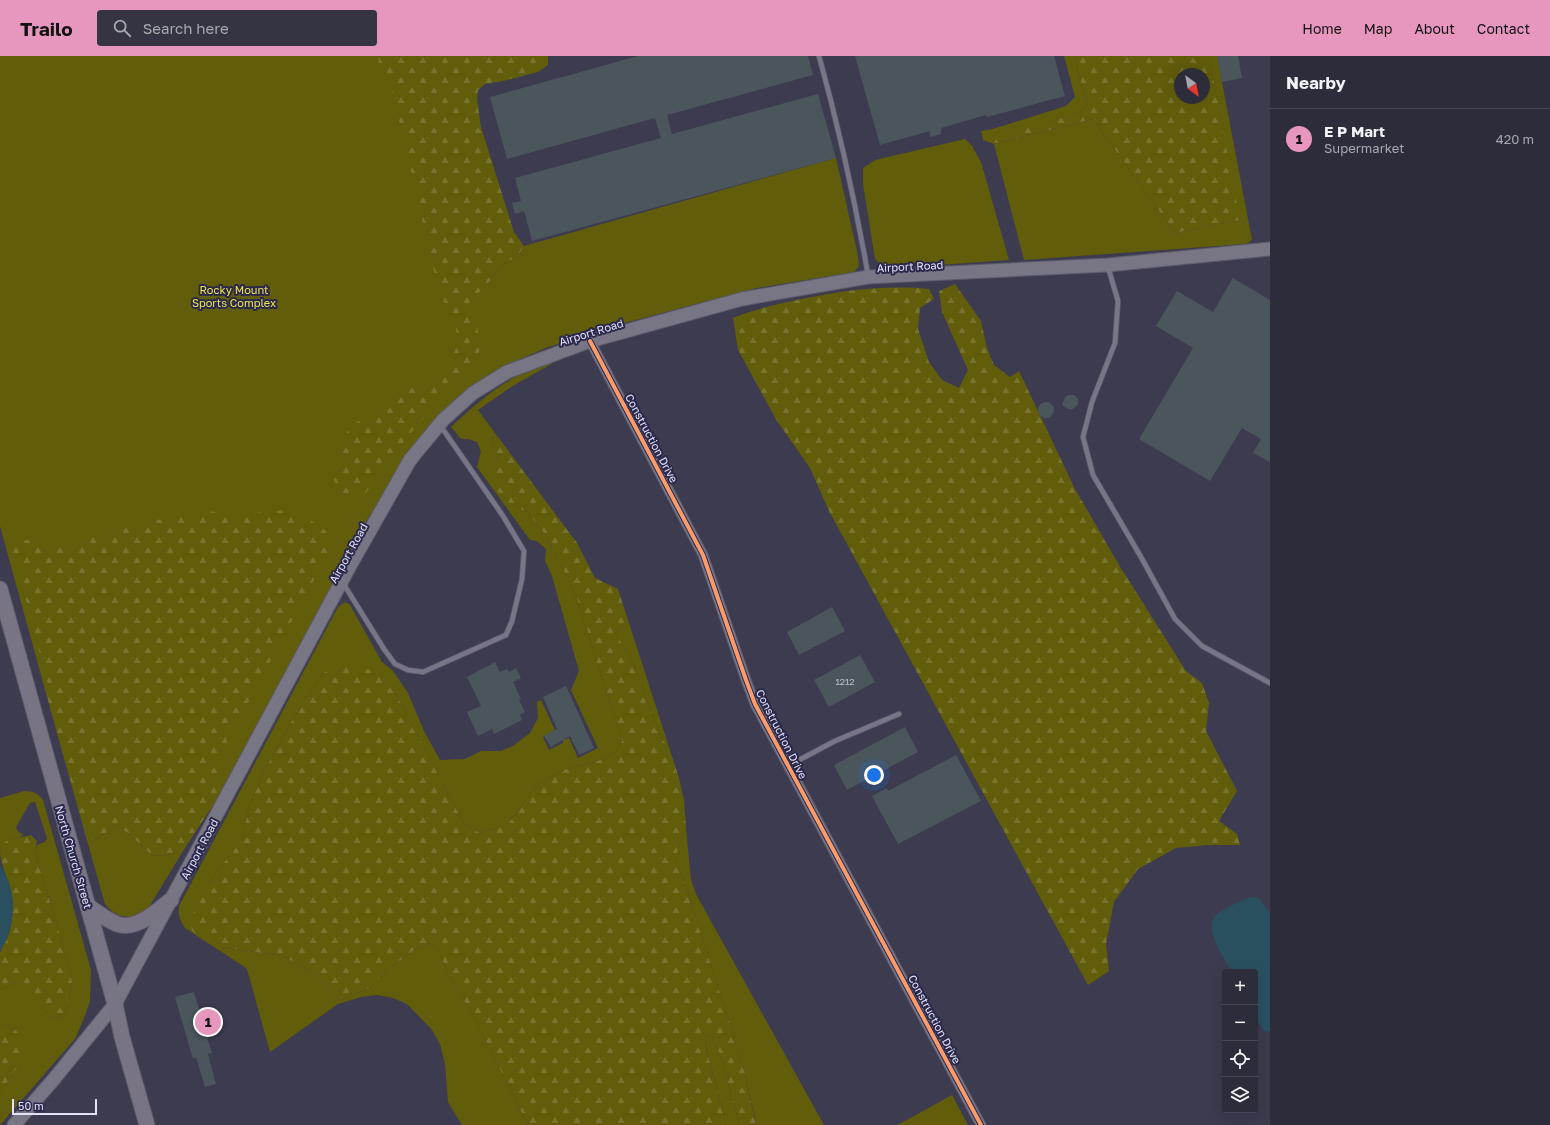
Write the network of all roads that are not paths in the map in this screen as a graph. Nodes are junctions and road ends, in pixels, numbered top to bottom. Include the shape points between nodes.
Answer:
1 (819, 56) edge
2 (1270, 249) edge
3 (1108, 265) junction
4 (868, 276) junction
5 (590, 341) junction
6 (439, 424) junction
7 (342, 581) junction
8 (0, 589) edge
9 (1270, 683) edge
10 (899, 714) dead end
11 (788, 766) junction
12 (172, 900) junction
13 (88, 906) junction
14 (115, 1004) junction
15 (14, 1125) edge
16 (147, 1125) edge
17 (981, 1125) edge

1 - 4 lane via 836,115
2 - 3 main road, Airport Road
3 - 4 main road, Airport Road
3 - 9 lane via 1118,301 1115,343 1092,402 1083,437 1093,475 1175,619 1202,646
4 - 5 main road, Airport Road via 742,299
5 - 6 main road, Airport Road via 507,372 473,394
5 - 11 street, Construction Drive via 703,555 753,698
6 - 7 main road, Airport Road via 410,460
6 - 7 lane via 524,551 522,579 506,636 423,672 408,670 395,664
7 - 12 main road, Airport Road
8 - 13 main road, North Church Street
10 - 11 lane via 835,741
11 - 17 street, Construction Drive
12 - 13 main road via 141,921 125,926 116,924
12 - 14 main road, Airport Road
13 - 14 main road, North Church Street
14 - 15 main road, Airport Road
14 - 16 main road, North Church Street

